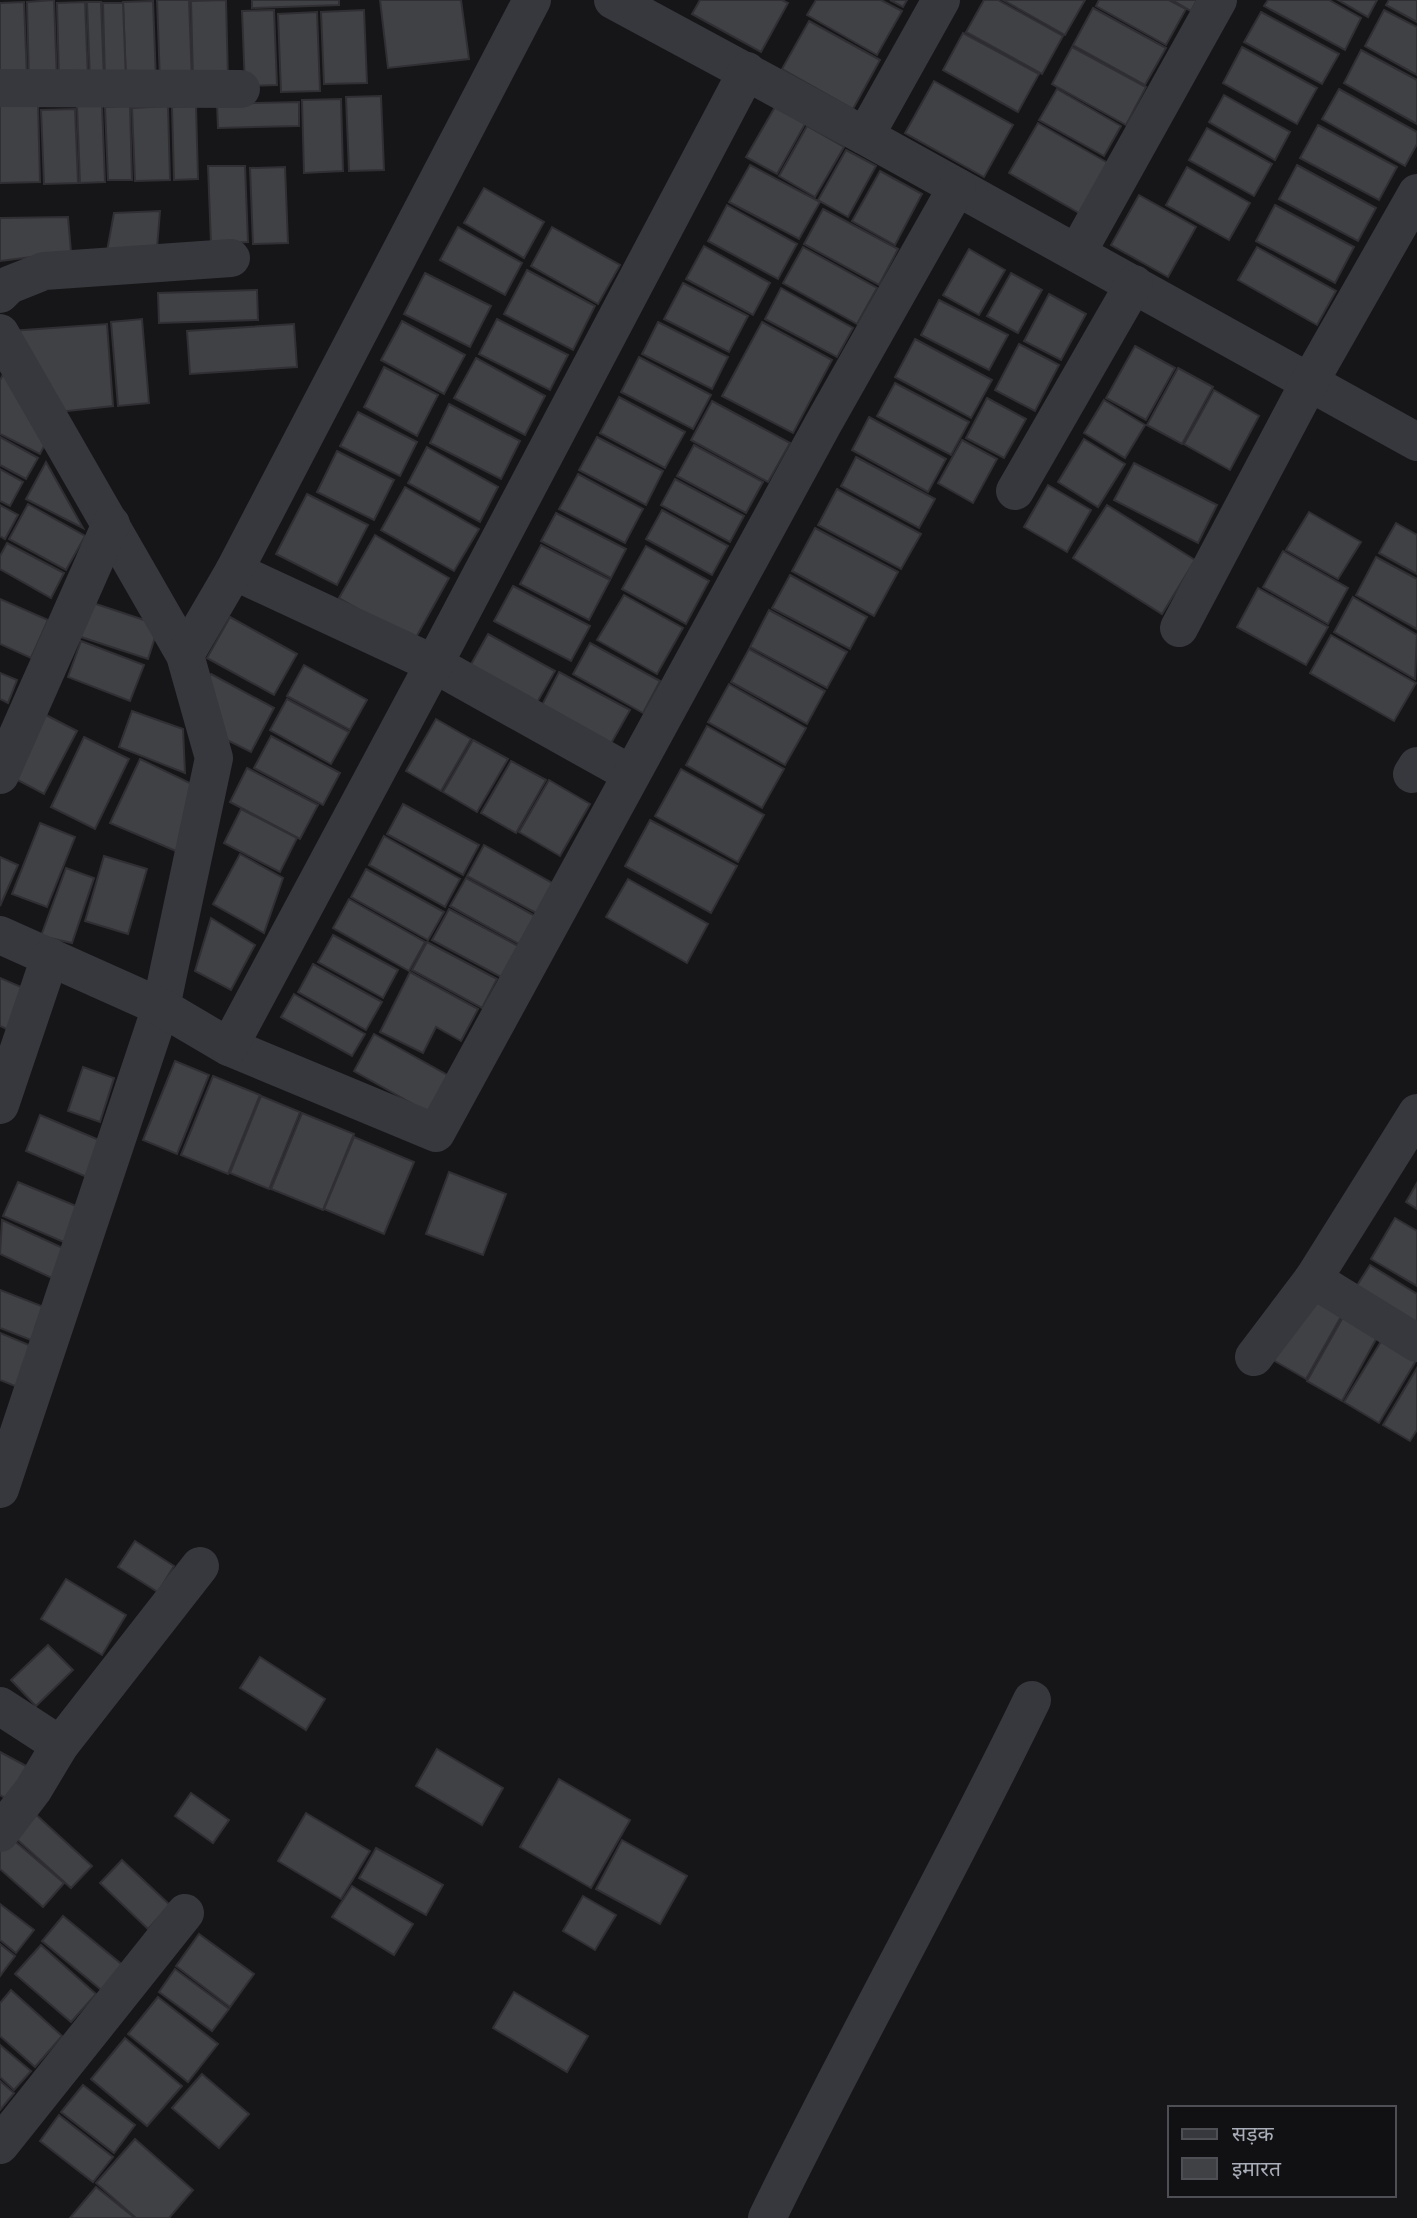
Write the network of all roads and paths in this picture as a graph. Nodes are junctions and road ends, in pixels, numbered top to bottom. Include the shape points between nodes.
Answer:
1 (532, 0) edge
2 (613, 0) edge
3 (941, 0) edge
4 (1217, 0) edge
5 (655, 10) edge
6 (747, 71) junction
7 (0, 88) edge
8 (241, 89) dead end
9 (865, 135) junction
10 (957, 187) junction
11 (1417, 193) edge
12 (1077, 253) junction
13 (231, 258) dead end
14 (1134, 284) junction
15 (0, 295) edge
16 (0, 333) edge
17 (1310, 381) junction
18 (1417, 442) edge
19 (1015, 491) dead end
20 (111, 524) junction
21 (234, 571) junction
22 (1179, 628) dead end
23 (186, 655) junction
24 (434, 664) junction
25 (631, 774) junction
26 (0, 775) edge
27 (0, 935) edge
28 (50, 957) junction
29 (161, 1007) junction
30 (229, 1047) junction
31 (0, 1105) edge
32 (1417, 1113) edge
33 (1313, 1279) junction
34 (1417, 1343) edge
35 (1254, 1357) dead end
36 (0, 1489) edge
37 (200, 1566) dead end
38 (1032, 1700) dead end
39 (0, 1706) edge
40 (60, 1745) junction
41 (0, 1833) edge
42 (185, 1913) dead end
43 (0, 2145) edge
44 (767, 2218) edge

1 - 21 street
2 - 5 street
3 - 9 street
4 - 12 street
5 - 6 street
6 - 9 street
6 - 24 street
7 - 8 street
9 - 10 street
10 - 12 street
10 - 25 street
11 - 17 street
12 - 14 street
13 - 15 street via 44,271 9,285
14 - 17 street
14 - 19 street
16 - 20 street
17 - 18 street
17 - 22 street
20 - 23 street
20 - 26 street
21 - 23 street
21 - 24 street
23 - 29 street via 214,758
24 - 25 street
24 - 30 street
25 - 30 street via 436,1133
27 - 28 street
28 - 29 street
28 - 31 street
29 - 30 street
29 - 36 street
32 - 33 street
33 - 34 street
33 - 35 street
37 - 40 street
38 - 44 street
39 - 40 street
40 - 41 street
42 - 43 street

